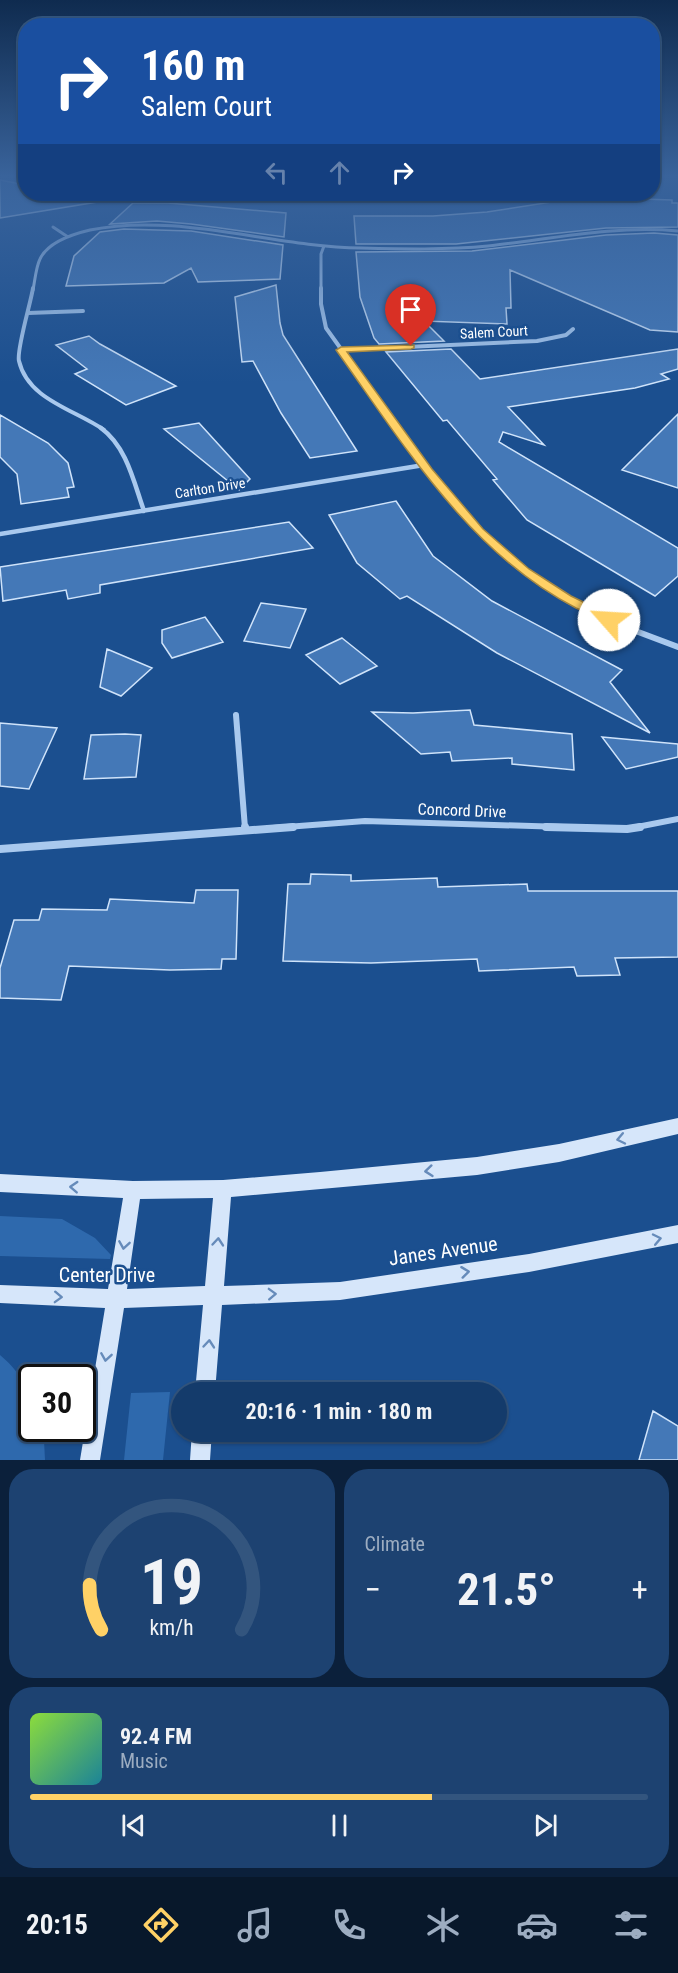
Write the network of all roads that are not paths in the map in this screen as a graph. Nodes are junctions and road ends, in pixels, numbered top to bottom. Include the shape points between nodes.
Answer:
1 (50, 246) edge
2 (324, 246) edge
3 (343, 246) edge
4 (486, 246) edge
5 (83, 311) dead end
6 (28, 313) junction
7 (573, 329) dead end
8 (341, 350) junction
9 (424, 465) junction
10 (144, 511) junction
11 (0, 534) edge
12 (678, 647) edge
13 (236, 715) dead end
14 (678, 819) edge
15 (245, 830) junction
16 (0, 849) edge
17 (678, 1126) edge
18 (0, 1183) edge
19 (223, 1189) junction
20 (133, 1190) junction
21 (678, 1234) edge
22 (0, 1294) edge
23 (213, 1296) junction
24 (115, 1299) junction
25 (206, 1382) edge
26 (201, 1442) edge
27 (90, 1460) edge
28 (200, 1460) edge

1 - 6 street via 40,258
2 - 8 street via 323,319
3 - 4 street
5 - 6 street
6 - 10 street via 18,360 28,380 42,394 111,435 124,455
7 - 8 street, Salem Court via 566,335 537,340
8 - 9 street
9 - 10 street, Carlton Drive
9 - 12 street via 479,532 525,571 592,612
10 - 11 street, Carlton Drive
13 - 15 street
14 - 15 street, Concord Drive via 627,828 365,821
15 - 16 street, Concord Drive
17 -> 19 street via 559,1153 477,1166
20 -> 18 street
19 - 20 street
23 -> 19 street
20 -> 24 street
23 -> 21 street, Janes Avenue via 340,1291 529,1263
22 -> 24 street, Center Drive
23 - 24 street, Center Drive
25 -> 23 street
24 -> 27 street
26 - 28 street

